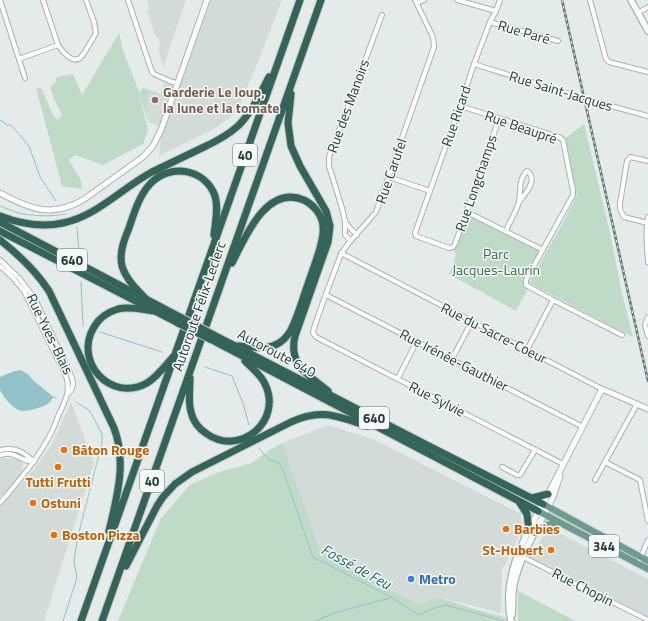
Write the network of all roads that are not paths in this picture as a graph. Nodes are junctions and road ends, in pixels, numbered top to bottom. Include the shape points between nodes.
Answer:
1 (0, 0) edge
2 (43, 0) edge
3 (86, 0) edge
4 (128, 0) edge
5 (207, 0) edge
6 (300, 0) edge
7 (321, 0) edge
8 (424, 0) edge
9 (457, 0) edge
10 (500, 0) edge
11 (590, 0) edge
12 (631, 0) edge
13 (416, 2) edge
14 (648, 7) edge
15 (496, 11) junction
16 (638, 13) junction
17 (382, 15) dead end
18 (490, 22) junction
19 (648, 31) edge
20 (558, 41) dead end
21 (58, 45) junction
22 (19, 59) junction
23 (278, 62) junction
24 (474, 64) junction
25 (648, 72) edge
26 (25, 78) dead end
27 (294, 78) junction
28 (178, 83) junction
29 (460, 106) junction
30 (648, 116) edge
31 (499, 119) junction
32 (648, 161) edge
33 (389, 177) junction
34 (430, 191) junction
35 (0, 193) edge
36 (519, 202) junction
37 (467, 212) junction
38 (0, 216) edge
39 (648, 217) edge
40 (345, 221) junction
41 (0, 222) edge
42 (647, 223) edge
43 (0, 231) edge
44 (506, 231) junction
45 (357, 235) junction
46 (0, 240) edge
47 (351, 241) junction
48 (453, 247) joint
49 (212, 248) junction
50 (543, 250) junction
51 (341, 253) junction
52 (0, 260) edge
53 (648, 262) edge
54 (0, 266) edge
55 (221, 285) junction
56 (326, 295) junction
57 (145, 298) junction
58 (553, 300) junction
59 (155, 311) junction
60 (648, 317) edge
61 (179, 320) junction
62 (472, 321) junction
63 (313, 332) joint
64 (211, 336) junction
65 (622, 336) dead end
66 (648, 336) edge
67 (417, 341) junction
68 (236, 346) junction
69 (527, 350) junction
70 (176, 354) junction
71 (240, 355) junction
72 (452, 359) junction
73 (191, 370) junction
74 (398, 378) junction
75 (602, 388) junction
76 (68, 394) junction
77 (338, 399) junction
78 (636, 404) junction
79 (648, 409) edge
80 (583, 426) junction
81 (384, 431) junction
82 (0, 450) edge
83 (535, 450) junction
84 (0, 455) edge
85 (34, 462) junction
86 (605, 462) junction
87 (562, 466) junction
88 (502, 467) dead end
89 (595, 480) dead end
90 (548, 494) junction
91 (532, 498) junction
92 (520, 502) junction
93 (0, 503) edge
94 (545, 506) junction
95 (541, 513) junction
96 (648, 521) edge
97 (559, 523) junction
98 (532, 531) junction
99 (648, 540) edge
100 (520, 556) junction
101 (103, 558) junction
102 (641, 558) junction
103 (648, 561) edge
104 (638, 564) junction
105 (648, 569) edge
106 (113, 592) junction
107 (648, 620) edge
108 (81, 621) edge
109 (102, 621) edge
110 (511, 621) edge

1 - 22 street
2 - 21 street
3 - 21 street via 96,33 81,58 72,59
4 - 28 street via 152,72
5 - 28 street
6 - 23 highway, Autoroute Félix-Leclerc / 40
7 - 27 highway, Autoroute Félix-Leclerc / 40
8 - 13 street
9 - 15 street
10 - 15 street, Rue Ricard
11 - 25 street via 606,59
12 - 16 main road
13 - 33 street, Rue Carufel via 433,37 434,47
14 - 16 street
15 - 18 street, Rue Ricard
16 - 19 main road
17 - 40 street, Rue des Manoirs via 329,157 329,166
18 - 20 street, Rue Paré
18 - 24 street, Rue Ricard
21 - 22 street
22 - 26 street
23 - 38 highway via 248,114 232,130 216,141 147,175 90,213 66,222 46,225 21,223
23 - 49 highway, Autoroute Félix-Leclerc / 40
24 - 29 street, Rue Ricard
24 - 30 street, Rue Saint-Jacques
27 - 55 highway, Autoroute Félix-Leclerc / 40
27 - 77 highway via 288,116 290,142 298,163 326,211 330,229 328,242 293,345 297,363 303,371
28 - 35 street via 152,148 138,162 83,200 66,207 47,210 27,206
29 - 31 street, Rue Beaupré
29 - 34 street, Rue Ricard
31 - 37 street, Rue Longchamps
31 - 50 street, Rue Beaupré via 563,140 573,195
32 - 42 street via 630,157 627,161 620,203 624,217
33 - 34 street
33 - 45 street, Rue Carufel via 375,214
34 - 48 street, Rue Ricard via 416,236 449,248
36 - 36 street via 531,185 531,177 527,172 524,173
36 - 44 street
37 - 44 street
37 - 48 street, Rue Longchamps
39 - 42 street
40 - 45 street, Rue des Manoirs
40 - 47 street, Rue des Manoirs via 345,235
41 - 57 highway, Autoroute 640 / 640
42 - 53 street
43 - 59 highway, Autoroute 640 / 640
44 - 50 street
45 - 47 street, Rue Carufel
46 - 101 highway via 34,270 49,291 116,433 120,450 120,475
47 - 51 street, Rue Carufel
49 - 57 highway via 217,206 209,185 197,175 183,171 169,172 156,178 147,186 139,200 121,255 126,276
49 - 70 highway, Autoroute Félix-Leclerc / 40
50 - 58 street, Rue Beaupré via 526,280 526,285
51 - 56 street, Rue Carufel
51 - 62 street, Rue du Sacre-Coeur
52 - 76 street, Rue Yves-Blais via 35,299 73,380 72,390
54 - 76 street, Rue Yves-Blais via 24,291 66,376
55 - 68 highway via 252,225 271,205 282,199 295,198 308,203 316,210 323,223 324,233 290,331 281,342 272,346
55 - 73 highway, Autoroute Félix-Leclerc / 40
56 - 63 street, Rue Carufel
56 - 67 street, Rue Irénée-Gauthier
57 - 61 highway, Autoroute 640 / 640
58 - 65 street
58 - 69 street
59 - 61 highway, Autoroute 640 / 640
59 - 70 highway via 124,308 114,310 102,318 93,328 89,341 88,353 92,366 109,384 133,388 153,379
60 - 66 street via 645,325
61 - 64 highway, Autoroute 640 / 640, bridge
62 - 69 street, Rue du Sacre-Coeur
62 - 72 street
63 - 74 street, Rue Sylvie via 316,337
64 - 68 highway, Autoroute 640 / 640
64 - 71 highway, Autoroute 640 / 640
67 - 72 street, Rue Irénée-Gauthier
67 - 74 street
68 - 77 highway, Autoroute 640 / 640
69 - 75 street, Rue du Sacre-Coeur
70 - 101 highway, Autoroute Félix-Leclerc / 40
71 - 73 highway via 262,378 269,399 269,410 263,423 255,432 243,439 219,440 206,434 197,425 189,403
71 - 81 highway, Autoroute 640 / 640
72 - 80 street, Rue Irénée-Gauthier
73 - 106 highway, Autoroute Félix-Leclerc / 40
74 - 83 street, Rue Sylvie
75 - 78 street, Rue du Sacre-Coeur
75 - 80 street
76 - 85 street, Rue Yves-Blais via 50,436
77 - 91 highway, Autoroute 640 / 640
78 - 79 street, Rue du Sacre-Coeur
78 - 86 street
80 - 87 street
81 - 92 highway, Autoroute 640 / 640
81 - 106 highway via 334,416 307,416 188,474 172,487 157,506
82 - 85 street via 20,451
83 - 87 street, Rue Sylvie
83 - 88 street via 519,475
84 - 85 street via 14,454
85 - 93 street, Rue Yves-Blais
86 - 89 street
86 - 96 street via 640,480
87 - 90 street
87 - 94 street via 557,485
90 - 91 highway
90 - 94 street
91 - 94 highway, Autoroute 640 / 640
92 - 95 highway, Autoroute 640 / 640
92 - 98 highway
94 - 95 main road
94 - 102 main road, 344
95 - 97 main road
95 - 98 main road
97 - 98 main road
97 - 104 main road, 344
98 - 100 main road
99 - 102 street
100 - 107 street, Rue Chopin
100 - 110 main road via 512,581
101 - 108 highway, Autoroute Félix-Leclerc / 40
102 - 103 main road, 344
102 - 104 street
104 - 105 main road, 344
106 - 109 highway, Autoroute Félix-Leclerc / 40

